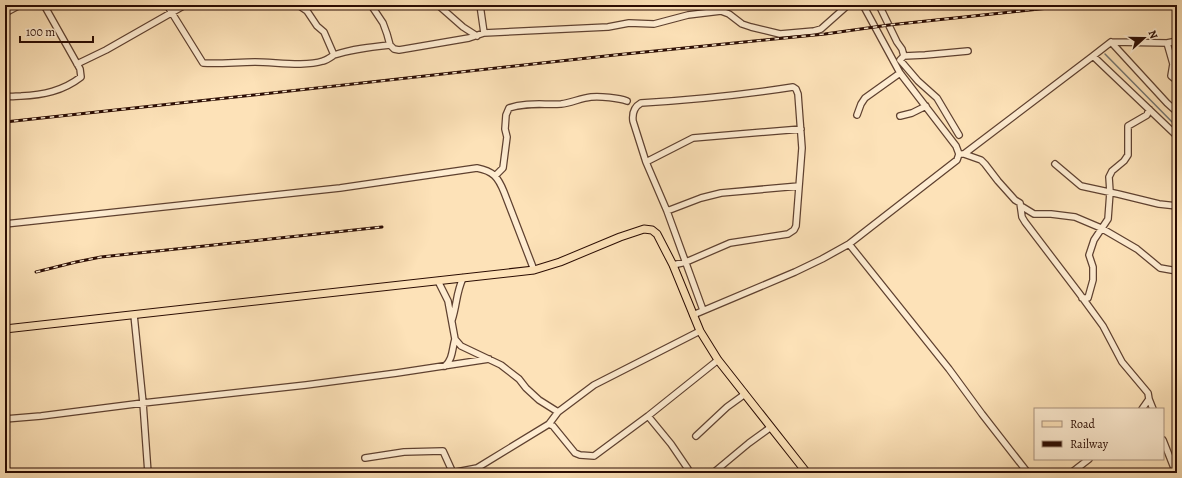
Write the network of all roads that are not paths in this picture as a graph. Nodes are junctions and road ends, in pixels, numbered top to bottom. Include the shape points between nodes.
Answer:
1 (20, 5) edge
2 (44, 5) edge
3 (167, 5) edge
4 (185, 5) edge
5 (298, 5) edge
6 (371, 5) edge
7 (438, 5) edge
8 (480, 5) edge
9 (848, 5) edge
10 (863, 5) edge
11 (879, 5) edge
12 (172, 12) junction
13 (5, 13) edge
14 (484, 33) junction
15 (477, 36) junction
16 (1177, 41) edge
17 (1111, 42) junction
18 (1167, 43) junction
19 (390, 45) junction
20 (968, 51) dead end
21 (334, 55) junction
22 (904, 56) junction
23 (1093, 56) junction
24 (77, 64) junction
25 (900, 73) junction
26 (1177, 81) edge
27 (5, 96) edge
28 (627, 102) dead end
29 (926, 106) junction
30 (1149, 109) junction
31 (1177, 112) edge
32 (857, 115) dead end
33 (900, 116) dead end
34 (801, 129) junction
35 (959, 135) dead end
36 (1177, 136) edge
37 (961, 154) junction
38 (646, 162) junction
39 (1055, 164) dead end
40 (495, 176) junction
41 (799, 186) junction
42 (1110, 192) junction
43 (1021, 206) junction
44 (1177, 206) edge
45 (666, 211) junction
46 (5, 224) edge
47 (1101, 228) junction
48 (848, 244) junction
49 (686, 262) junction
50 (673, 265) junction
51 (534, 270) junction
52 (1177, 271) edge
53 (463, 278) junction
54 (438, 281) junction
55 (1082, 298) junction
56 (703, 310) junction
57 (134, 315) junction
58 (693, 315) junction
59 (451, 321) junction
60 (5, 329) edge
61 (700, 331) junction
62 (455, 339) junction
63 (488, 359) junction
64 (718, 360) junction
65 (444, 366) junction
66 (745, 394) junction
67 (1149, 399) junction
68 (143, 403) junction
69 (1143, 408) edge
70 (1153, 408) edge
71 (558, 412) junction
72 (648, 416) junction
73 (5, 419) edge
74 (550, 424) junction
75 (771, 427) junction
76 (696, 436) dead end
77 (1164, 443) edge
78 (365, 458) dead end
79 (1088, 460) edge
80 (688, 469) dead end
81 (148, 473) edge
82 (452, 473) edge
83 (713, 473) edge
84 (807, 473) edge
85 (1028, 473) edge
86 (1071, 473) edge
87 (1176, 473) edge

1 - 13 street
2 - 24 street
3 - 12 street
4 - 12 street
5 - 21 street via 307,10 316,26 324,32
6 - 19 street via 382,23
7 - 15 street
8 - 14 street
9 - 14 street via 820,29 780,34 742,24 721,11 688,15 654,24 629,23 608,27
10 - 25 street
11 - 22 street
12 - 21 street via 202,64 302,64 323,61
12 - 24 street
14 - 15 street
15 - 19 street via 399,50
16 - 18 street
17 - 18 street
17 - 23 street
17 - 31 street
18 - 26 street via 1172,64 1171,76
19 - 21 street
20 - 22 street
22 - 35 street via 900,60 937,98
23 - 30 street
23 - 37 street
24 - 27 street via 81,77 62,88 48,94
25 - 29 street
25 - 32 street via 865,98
28 - 40 street via 592,96 563,104 509,108 506,115 507,137 503,168
29 - 33 street
29 - 37 street
30 - 36 street
30 - 42 street via 1147,115 1128,126 1128,155 1108,177
34 - 38 street via 693,138
34 - 38 street via 798,94 793,87 641,103 632,116
34 - 41 street
37 - 43 street via 986,164
37 - 48 street via 955,163
38 - 45 street
39 - 42 street via 1081,186
40 - 46 street via 477,168 332,188
40 - 51 street via 500,182
41 - 45 street via 721,194 701,198
41 - 49 street via 794,230 788,234 730,244
42 - 44 street
42 - 47 street via 1108,219
43 - 47 street via 1034,214 1075,217
43 - 55 street via 1025,222
45 - 49 street
47 - 52 street via 1136,249 1160,268
47 - 55 street via 1089,255 1093,267 1093,280 1088,298
48 - 56 street via 800,270
48 - 85 street via 950,369
49 - 50 street
49 - 56 street
50 - 51 main road via 657,234 644,229
50 - 58 main road
51 - 53 main road
53 - 54 main road
53 - 59 street via 458,288 456,308
54 - 57 main road
54 - 59 street via 448,301
55 - 67 street via 1102,326 1122,362 1148,392
56 - 58 street
57 - 60 main road
57 - 68 street
58 - 61 main road
59 - 62 street
61 - 64 main road
61 - 71 street via 594,385
62 - 63 street via 461,346
62 - 65 street via 452,356
63 - 65 street
63 - 71 street via 501,365 539,400
64 - 66 main road
64 - 72 street
65 - 68 street via 306,385
66 - 75 main road
66 - 76 street
67 - 69 street
67 - 70 street
68 - 73 street
68 - 81 street
71 - 74 street
72 - 74 street via 594,456 575,453
72 - 80 street
74 - 82 street via 477,468
75 - 83 street
75 - 84 main road
77 - 87 street
78 - 82 street via 404,452 443,451
79 - 86 street

